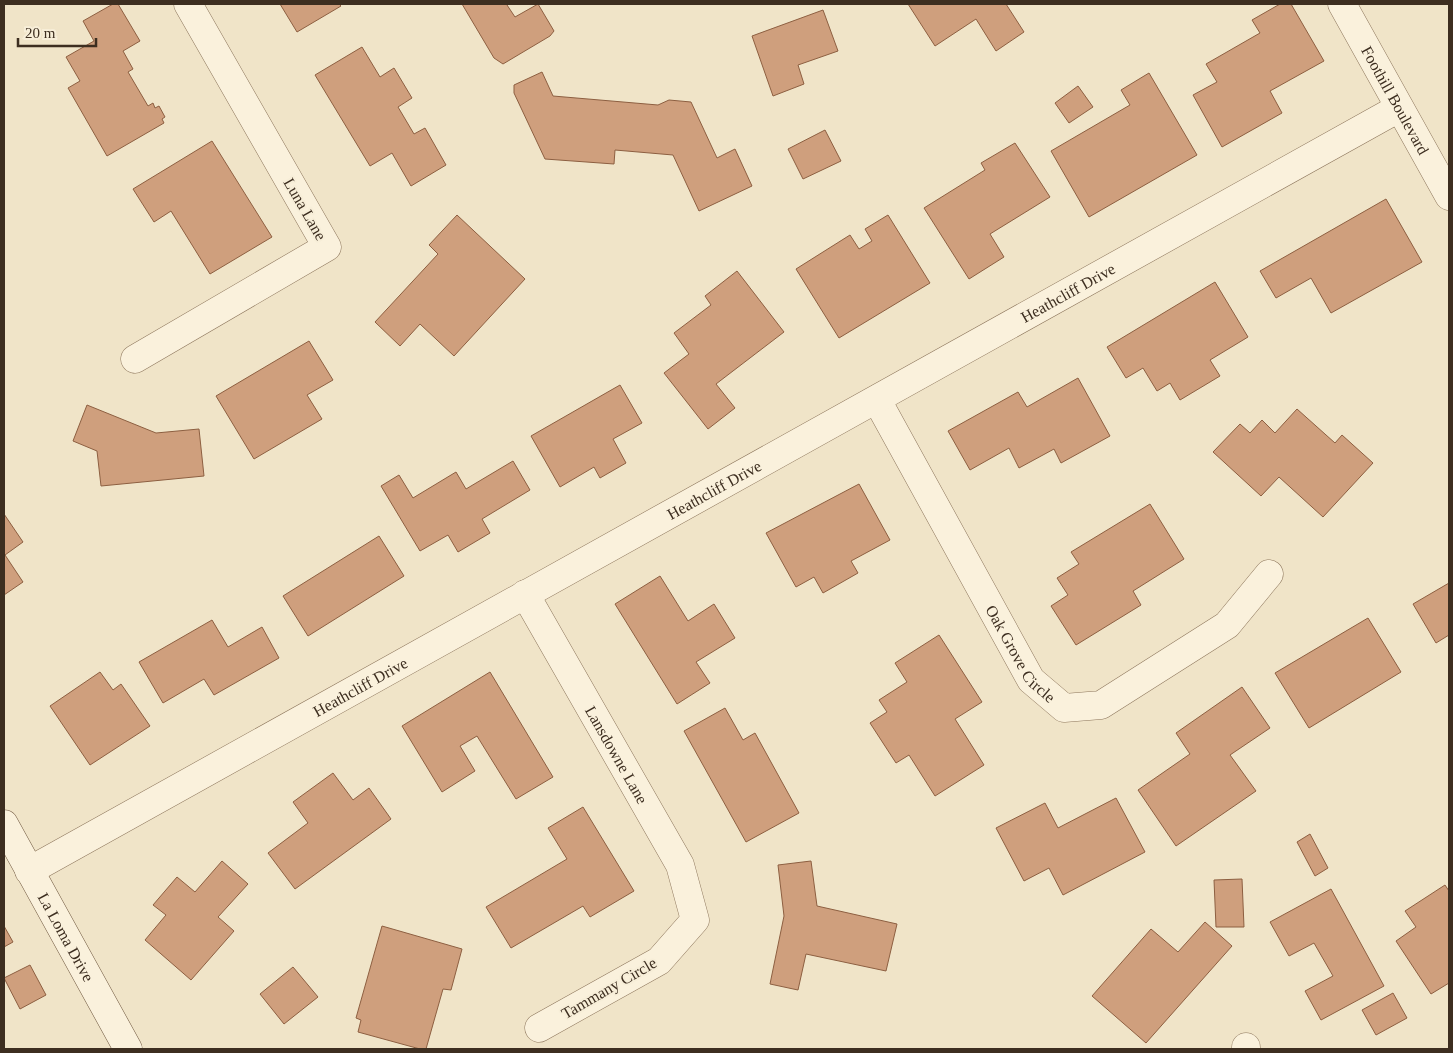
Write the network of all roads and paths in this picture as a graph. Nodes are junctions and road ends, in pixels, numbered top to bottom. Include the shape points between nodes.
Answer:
1 (188, 4) edge
2 (1342, 4) edge
3 (1399, 108) junction
4 (1449, 196) edge
5 (134, 358) dead end
6 (877, 400) junction
7 (1269, 574) dead end
8 (525, 594) junction
9 (6, 832) edge
10 (29, 871) junction
11 (695, 920) joint
12 (539, 1028) dead end
13 (128, 1049) edge

1 - 5 street, Luna Lane via 327,247
2 - 3 street, Foothill Boulevard
3 - 4 street, Foothill Boulevard
3 - 6 street, Heathcliff Drive
6 - 7 street, Oak Grove Circle via 1031,680 1064,708 1102,705 1226,625
6 - 8 street, Heathcliff Drive
8 - 10 street, Heathcliff Drive
8 - 11 street, Lansdowne Lane via 680,865
9 - 10 street, La Loma Drive
10 - 13 street, La Loma Drive
11 - 12 street, Tammany Circle via 659,962

